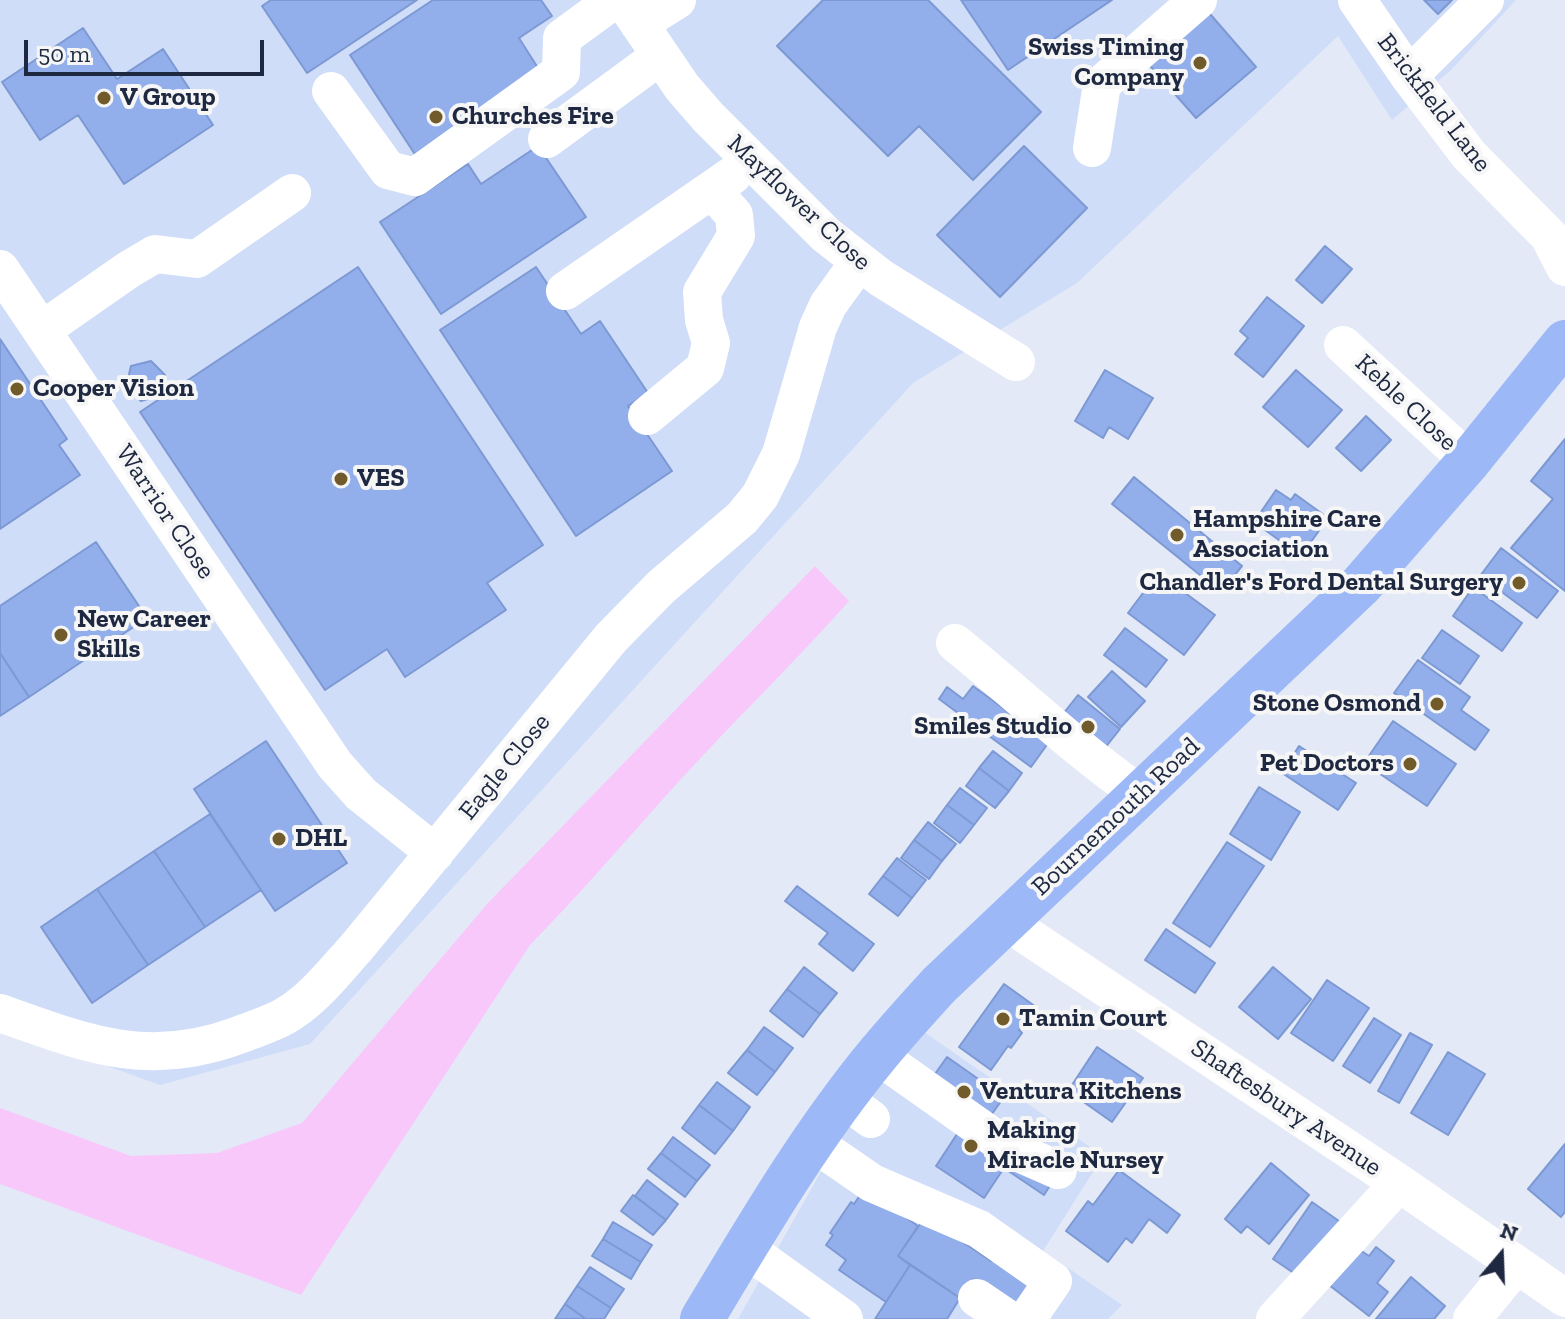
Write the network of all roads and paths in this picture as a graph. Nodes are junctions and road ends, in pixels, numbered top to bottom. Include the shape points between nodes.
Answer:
1 (677, 0) edge
2 (1198, 0) edge
3 (1357, 0) edge
4 (1485, 0) edge
5 (625, 8) edge
6 (660, 56) junction
7 (1409, 76) junction
8 (331, 91) dead end
9 (547, 139) dead end
10 (1092, 148) dead end
11 (752, 162) junction
12 (712, 190) junction
13 (292, 193) dead end
14 (1560, 248) edge
15 (859, 262) junction
16 (0, 269) edge
17 (565, 291) dead end
18 (42, 330) junction
19 (1343, 345) dead end
20 (1016, 362) dead end
21 (1559, 362) edge
22 (647, 416) dead end
23 (1469, 461) junction
24 (955, 643) dead end
25 (1140, 794) junction
26 (435, 853) junction
27 (1005, 921) junction
28 (0, 1013) edge
29 (877, 1055) junction
30 (814, 1143) junction
31 (1058, 1170) dead end
32 (1399, 1183) junction
33 (745, 1248) junction
34 (1516, 1265) junction
35 (977, 1298) dead end
36 (1565, 1298) edge
37 (823, 1313) edge
38 (702, 1319) edge
39 (1008, 1319) edge
40 (1027, 1319) edge
41 (1275, 1319) edge
42 (1472, 1319) edge

1 - 5 street
2 - 10 street via 1102,84
3 - 7 street, Brickfield Lane
4 - 7 street
5 - 6 street, Mayflower Close
5 - 8 street via 562,38 561,72 415,177 388,170
6 - 9 street
6 - 11 street, Mayflower Close
7 - 14 street, Brickfield Lane via 1469,155
11 - 12 street
11 - 15 street, Mayflower Close
12 - 17 street
12 - 22 street via 734,215 736,236 702,292 711,343 705,368
13 - 18 street via 197,259 155,254
15 - 20 street, Mayflower Close
15 - 26 street, Eagle Close via 818,327 781,454 760,496 611,638
16 - 18 street, Warrior Close
18 - 26 street, Warrior Close via 335,765 361,794
19 - 23 street, Keble Close
21 - 23 main road, Bournemouth Road
23 - 25 main road, Bournemouth Road via 1361,585
24 - 25 street via 1092,761
25 - 27 main road, Bournemouth Road
26 - 28 street, Eagle Close via 312,994 285,1016 217,1043 132,1052
27 - 29 main road, Bournemouth Road
27 - 32 street, Shaftesbury Avenue via 1073,980
29 - 30 main road, Bournemouth Road via 858,1109
29 - 31 street via 1010,1149
30 - 33 main road, Bournemouth Road
30 - 40 street via 872,1183 979,1229 1053,1281
32 - 34 street, Shaftesbury Avenue
32 - 41 street
33 - 37 street
33 - 38 main road, Bournemouth Road
34 - 36 street, Shaftesbury Avenue
34 - 42 street
35 - 39 street

